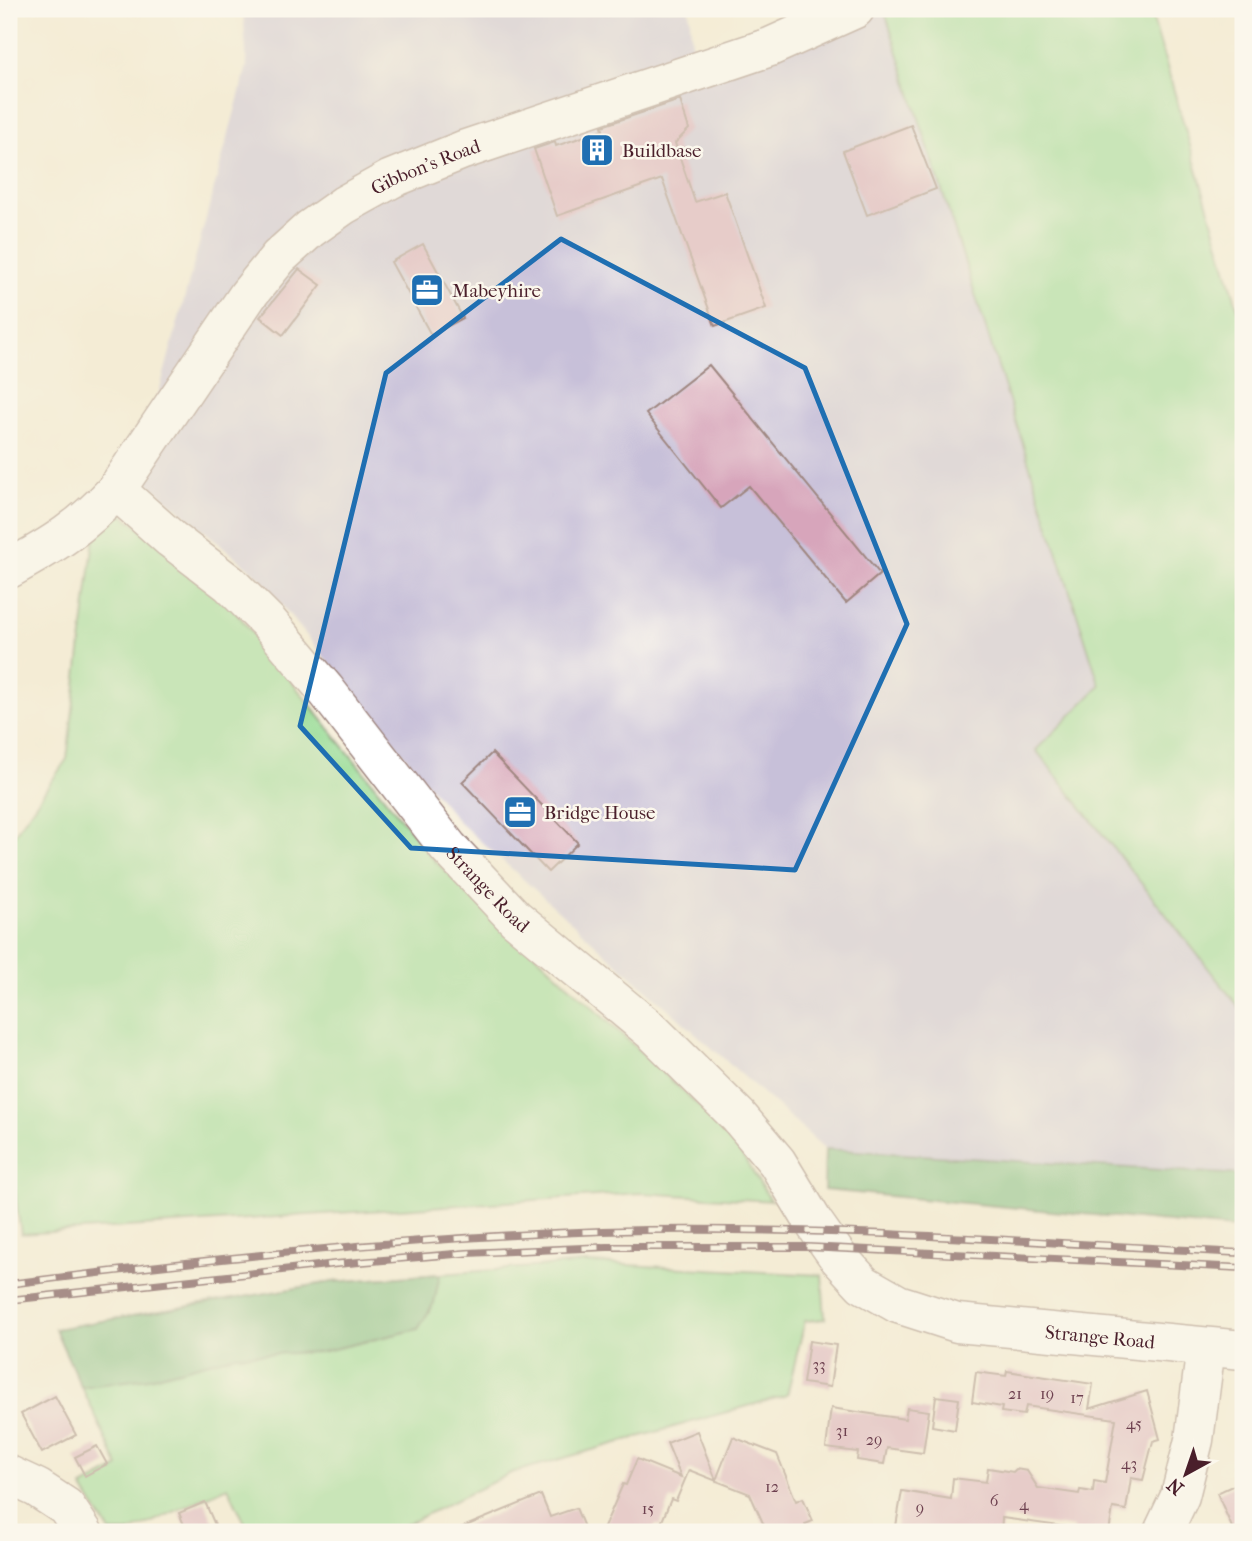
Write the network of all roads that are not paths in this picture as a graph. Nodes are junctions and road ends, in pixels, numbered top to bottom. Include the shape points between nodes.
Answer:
1 (855, 9) edge
2 (116, 490) junction
3 (9, 569) edge
4 (1206, 1347) junction
5 (1243, 1350) edge
6 (9, 1475) edge
7 (1169, 1531) edge
8 (83, 1532) edge

1 - 2 street, Gibbon's Road via 770,47 463,150 391,179 344,205 279,257 248,295
2 - 3 street, Gibbon's Road via 75,530
2 - 4 street, Strange Road via 270,623 448,847 515,918 653,1032 730,1107 777,1162 838,1258 863,1284 898,1304 957,1323
4 - 5 street, Strange Road
4 - 7 street via 1194,1440
6 - 8 street via 66,1507

